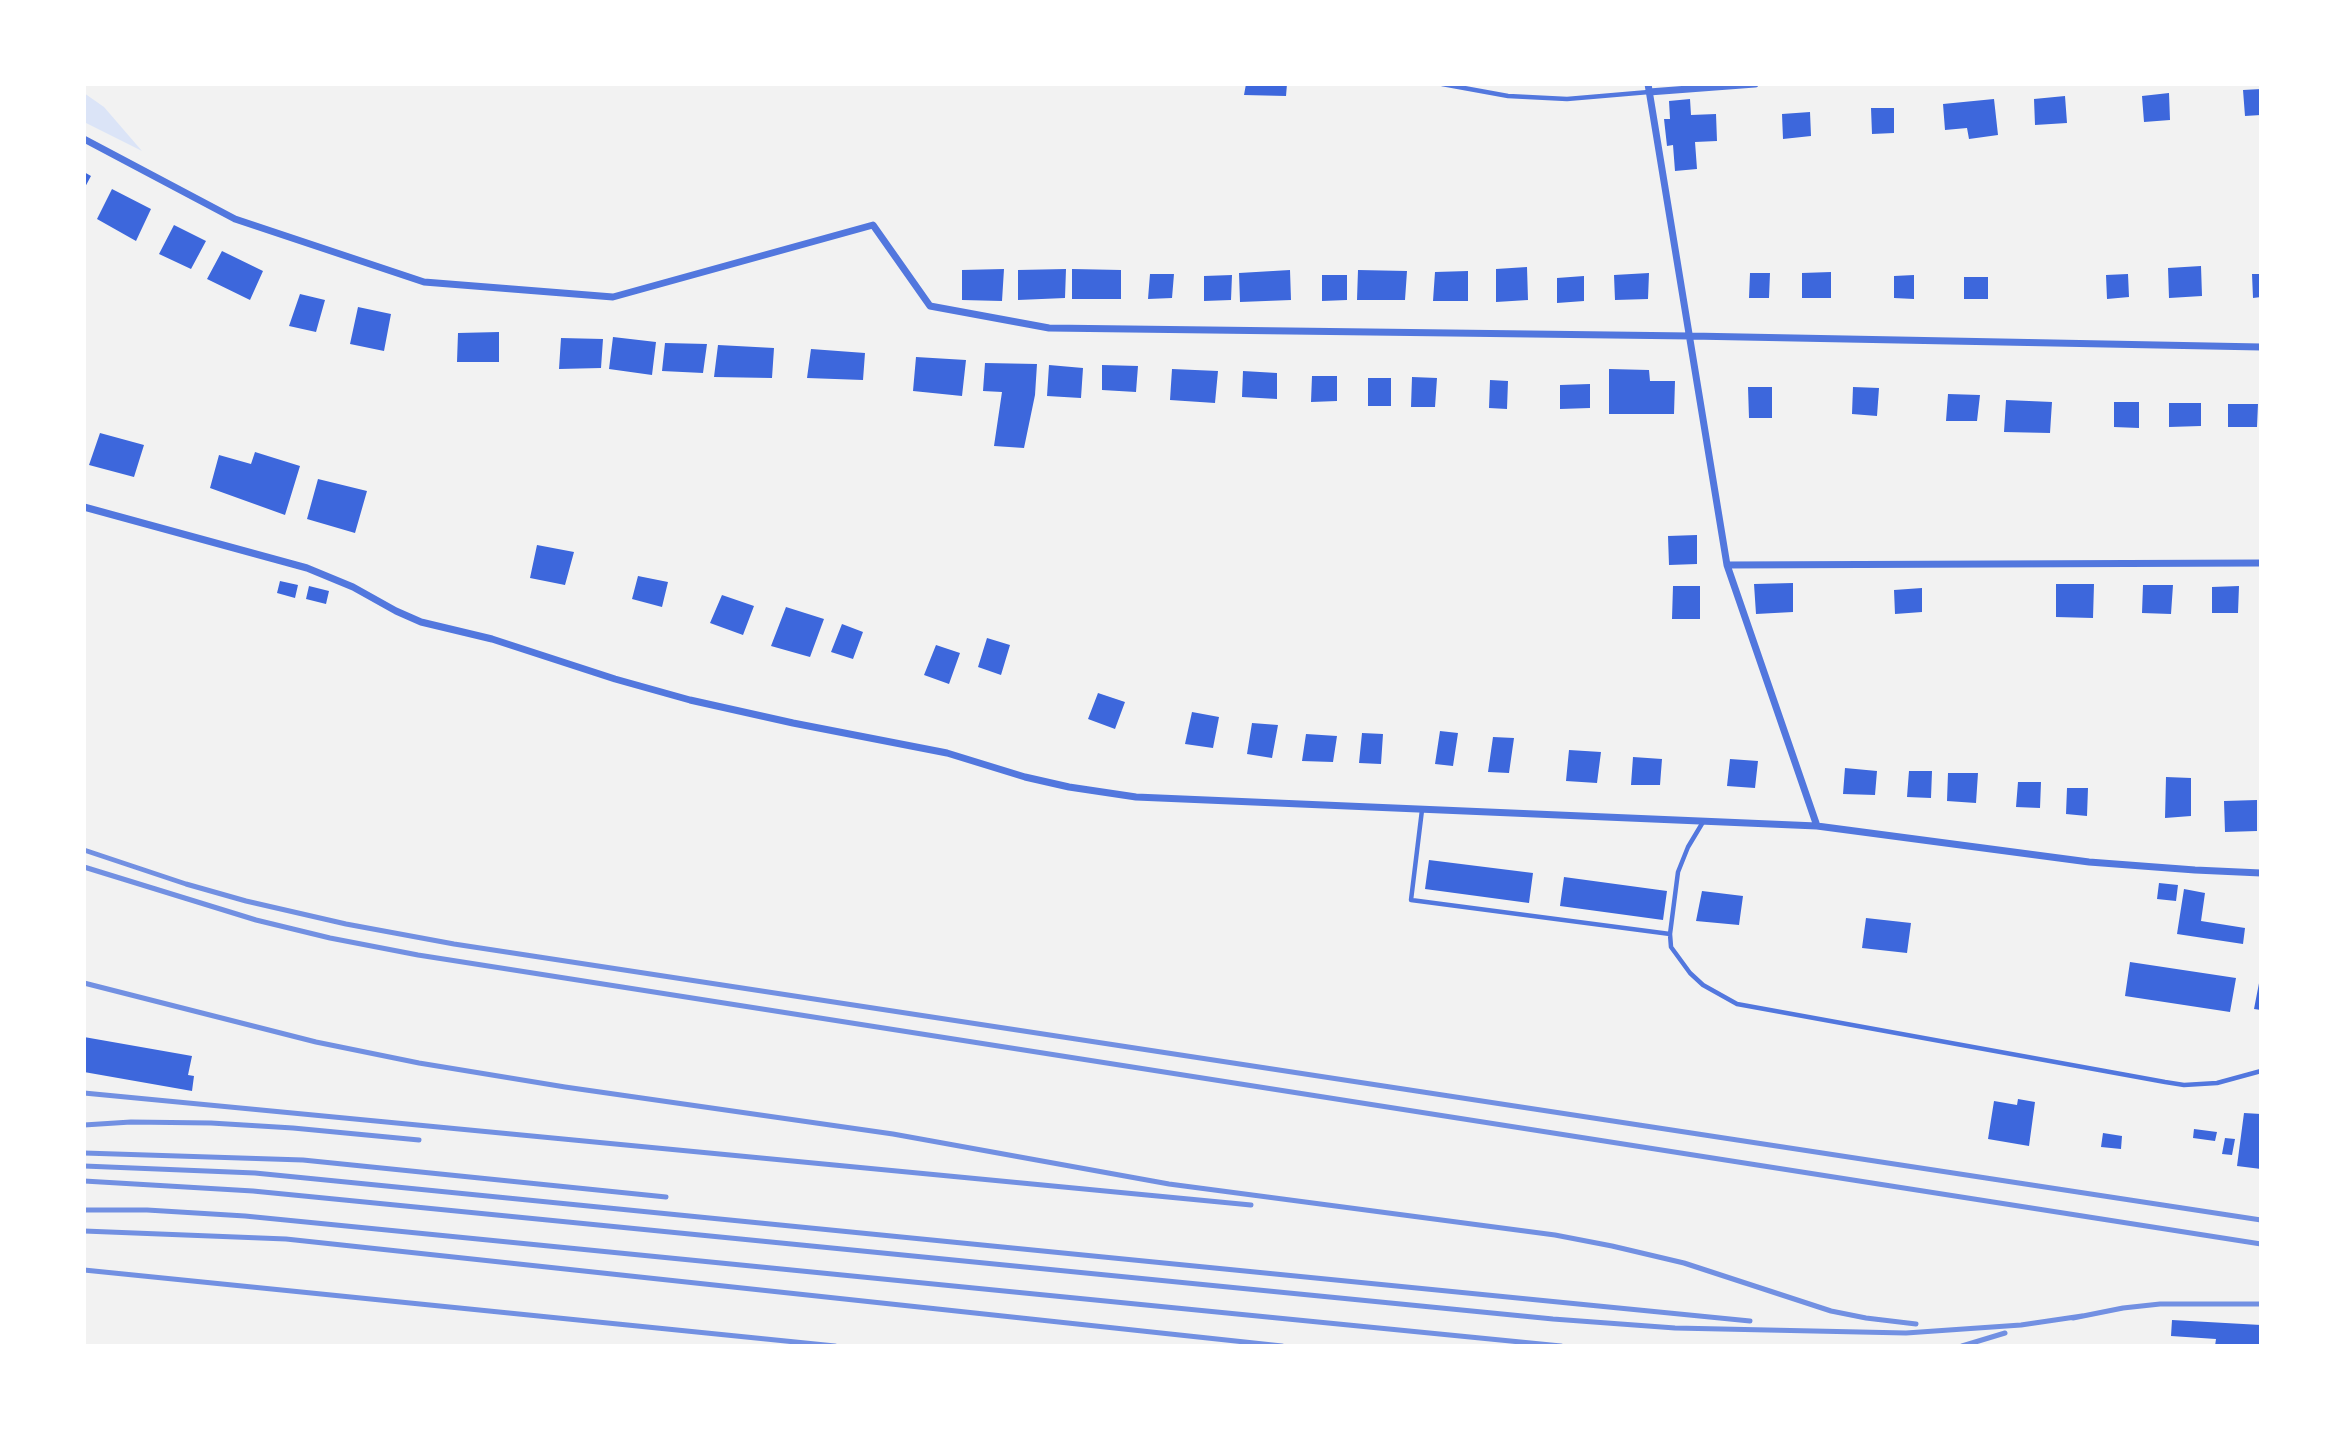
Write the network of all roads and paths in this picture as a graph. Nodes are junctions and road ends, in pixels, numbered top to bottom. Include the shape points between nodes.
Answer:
1 (1442, 84) edge
2 (1755, 84) edge
3 (1648, 88) edge
4 (84, 139) edge
5 (1691, 336) junction
6 (2261, 347) edge
7 (84, 507) edge
8 (2261, 562) edge
9 (1727, 565) junction
10 (1422, 810) junction
11 (1703, 821) junction
12 (1817, 826) junction
13 (2261, 873) edge
14 (1670, 934) junction
15 (2261, 1071) edge

1 - 3 lane via 1508,96 1567,99
2 - 3 street
3 - 5 street
4 - 5 street via 236,219 424,282 612,297 873,225 930,306 1049,327
5 - 6 street
5 - 9 street
7 - 10 street via 307,568 421,622 492,639 615,679 690,700 947,753 1069,787 1136,797
8 - 9 street
9 - 12 street
10 - 11 street
10 - 14 lane via 1411,900
11 - 12 street
11 - 14 lane via 1678,872
12 - 13 street via 2090,862
14 - 15 lane via 1671,947 1690,973 1737,1004 2184,1085 2217,1083

